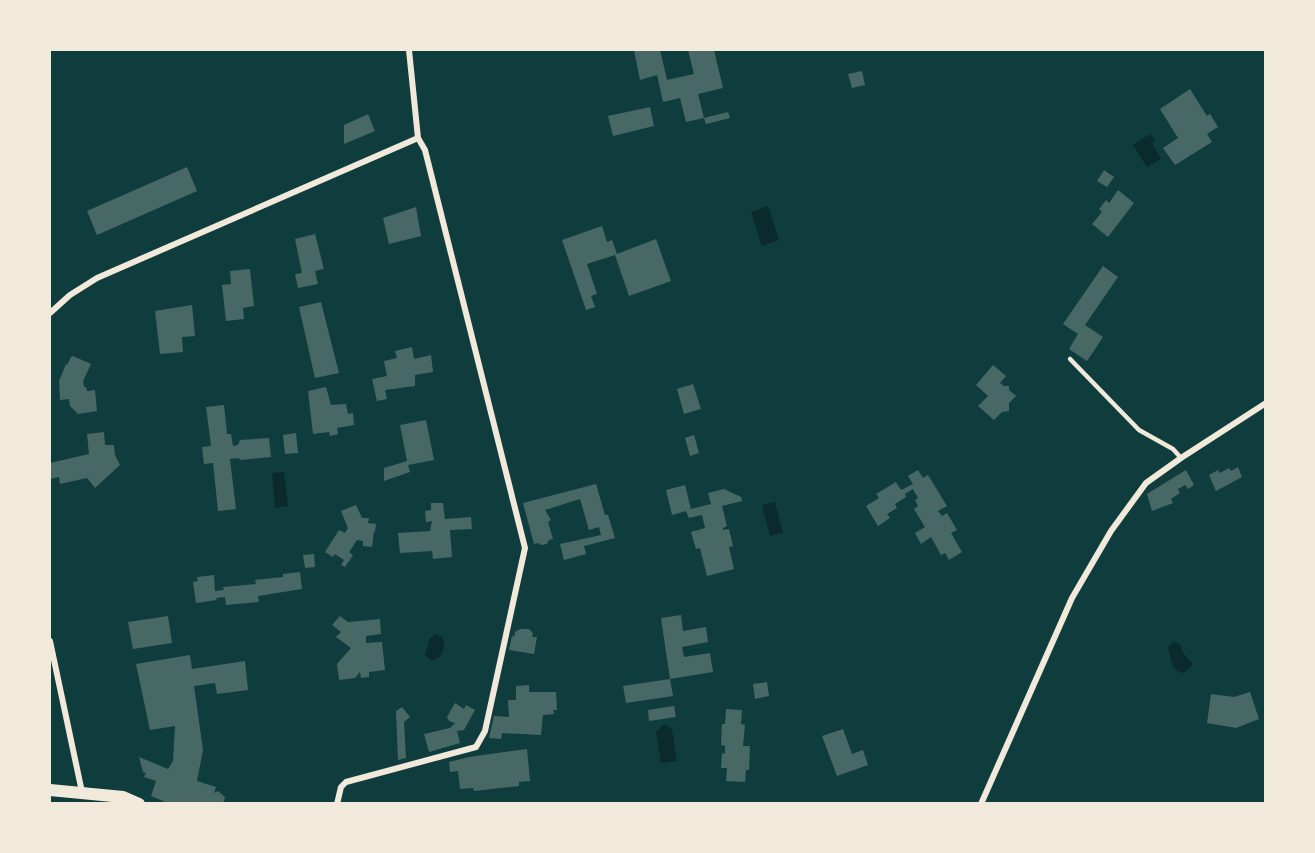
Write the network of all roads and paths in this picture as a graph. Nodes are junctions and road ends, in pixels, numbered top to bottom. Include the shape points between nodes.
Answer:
1 (409, 50) edge
2 (418, 138) junction
3 (50, 313) edge
4 (1070, 360) dead end
5 (1266, 403) edge
6 (1181, 458) junction
7 (50, 641) edge
8 (50, 790) edge
9 (82, 798) edge
10 (139, 804) edge
11 (337, 804) edge
12 (981, 804) edge

1 - 2 street
2 - 3 street via 97,278
2 - 11 street via 425,150 525,548 485,731 476,747 346,782
4 - 6 lane via 1139,430
5 - 6 street
6 - 12 street via 1146,483 1111,531 1072,598
7 - 9 street
8 - 9 main road
9 - 10 main road via 123,797

